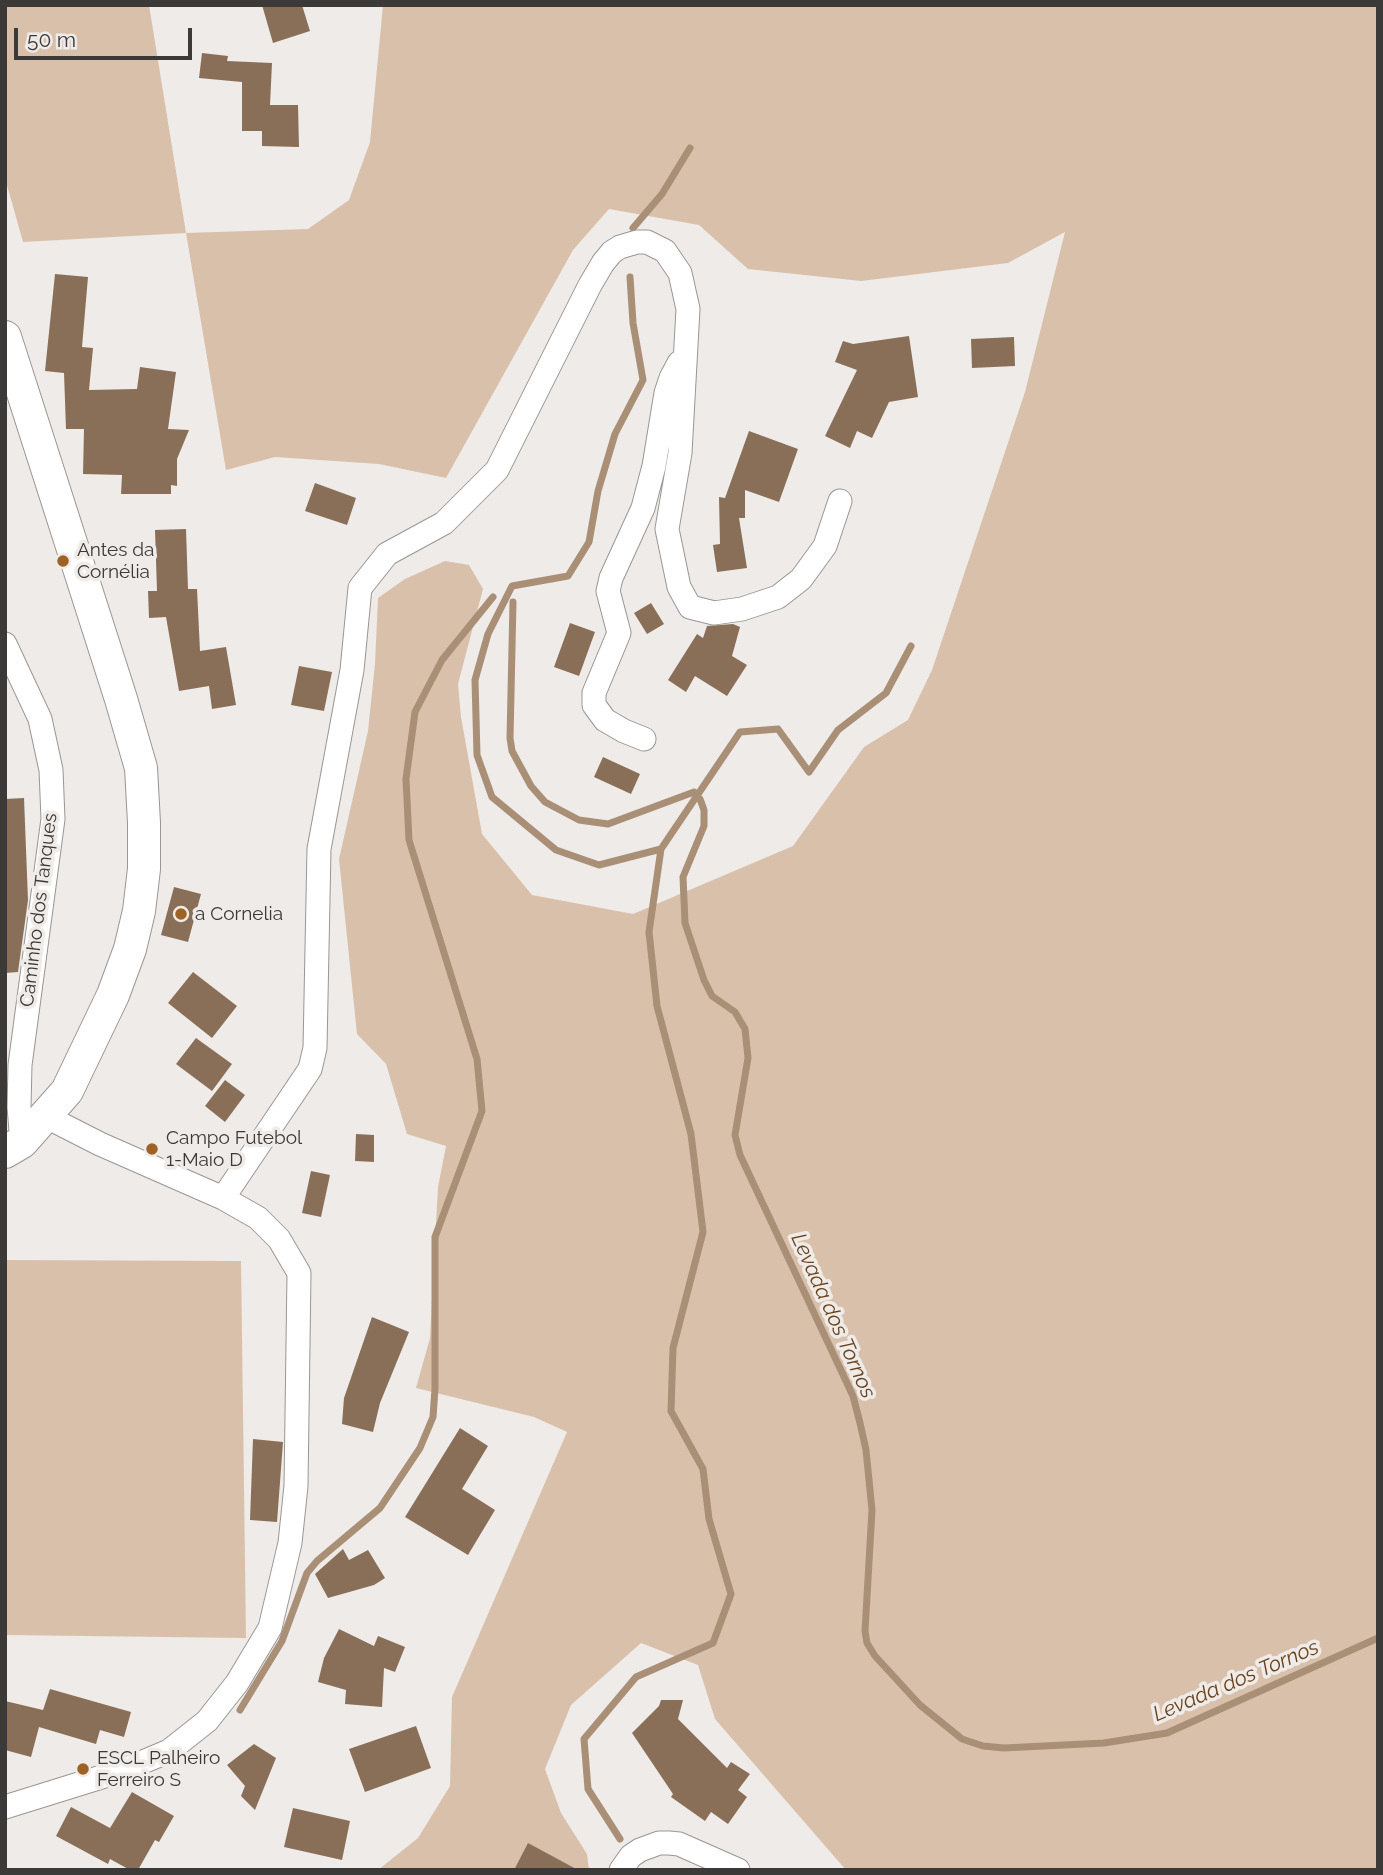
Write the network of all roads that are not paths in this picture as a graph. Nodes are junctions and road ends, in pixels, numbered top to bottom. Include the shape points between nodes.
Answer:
1 (5, 337) edge
2 (684, 355) junction
3 (840, 501) dead end
4 (5, 644) edge
5 (644, 739) dead end
6 (47, 1116) junction
7 (14, 1147) edge
8 (223, 1198) junction
9 (5, 1807) edge
10 (621, 1870) edge
11 (738, 1870) edge

1 - 6 main road via 141,768 144,823 144,869 130,949 67,1091
2 - 3 street via 680,453 667,529 679,587 690,607 714,613 778,597 801,579 825,546
2 - 5 street via 666,393 643,508 611,578 608,591 619,633 594,693 594,705 605,720
2 - 8 street via 688,309 676,266 656,245 636,242 620,247 590,285 497,470 444,523 387,554 360,588 352,670 319,849 313,1058 296,1092
4 - 7 street, Caminho dos Tanques via 40,719 51,770 52,807
6 - 7 main road
6 - 8 street
8 - 9 street via 258,1218 279,1239 299,1273 296,1486 290,1544 270,1628 218,1709 169,1751
10 - 11 street via 640,1850 669,1843

